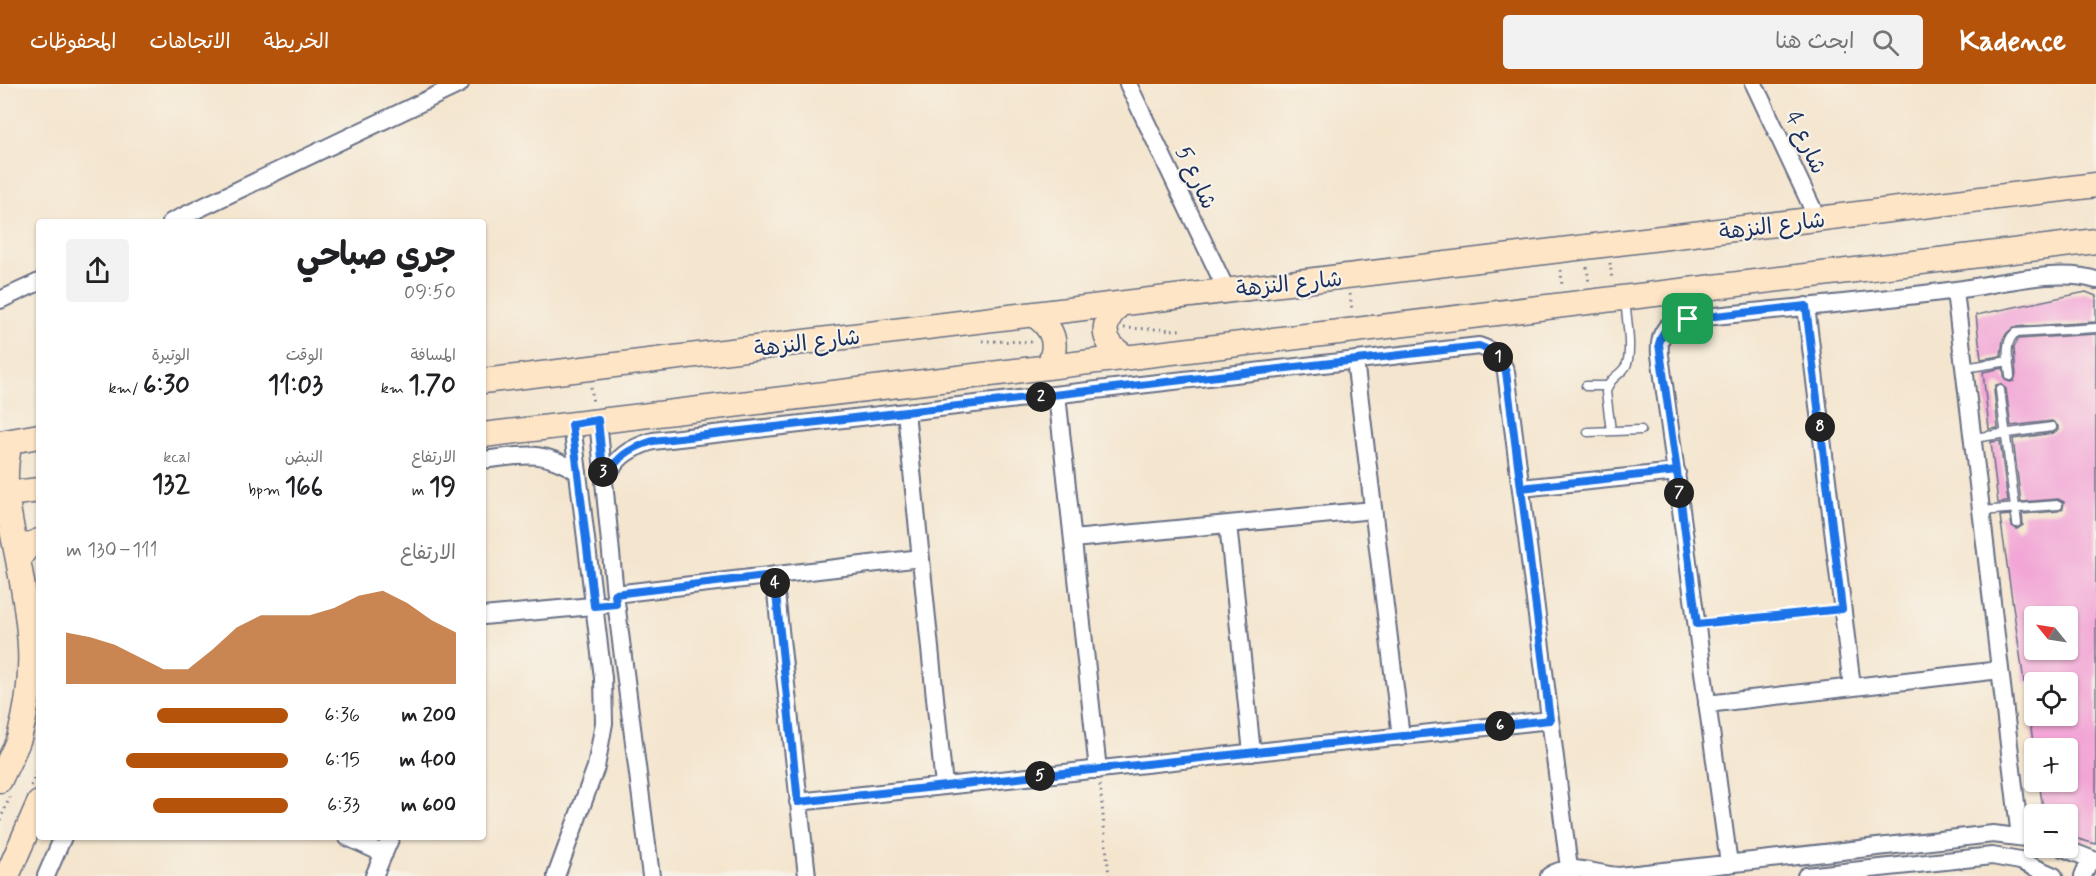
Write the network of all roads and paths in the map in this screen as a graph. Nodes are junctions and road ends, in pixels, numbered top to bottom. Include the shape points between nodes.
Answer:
1 (460, 84) edge
2 (1128, 84) edge
3 (1754, 84) edge
4 (2096, 185) edge
5 (177, 219) edge
6 (1818, 220) junction
7 (2096, 241) edge
8 (1610, 263) dead end
9 (1578, 266) dead end
10 (1569, 267) dead end
11 (1349, 277) junction
12 (2096, 280) edge
13 (36, 283) edge
14 (1580, 287) dead end
15 (1571, 288) dead end
16 (1226, 289) junction
17 (1618, 291) junction
18 (1955, 291) junction
19 (0, 300) edge
20 (1806, 306) junction
21 (1121, 313) junction
22 (1034, 315) junction
23 (2096, 328) edge
24 (1190, 330) dead end
25 (1353, 331) junction
26 (980, 341) dead end
27 (1037, 343) dead end
28 (1126, 357) junction
29 (1355, 360) junction
30 (2009, 361) junction
31 (1048, 367) junction
32 (1964, 368) junction
33 (588, 369) junction
34 (2010, 376) dead end
35 (486, 381) edge
36 (1586, 386) dead end
37 (1608, 386) junction
38 (2000, 390) dead end
39 (1058, 395) junction
40 (906, 412) junction
41 (588, 422) junction
42 (2052, 427) dead end
43 (1641, 430) dead end
44 (1611, 431) junction
45 (1588, 432) dead end
46 (2006, 434) junction
47 (486, 435) edge
48 (36, 437) edge
49 (1973, 438) junction
50 (5, 443) edge
51 (486, 460) edge
52 (1677, 471) junction
53 (578, 472) junction
54 (604, 479) junction
55 (1521, 488) junction
56 (36, 490) edge
57 (2, 495) edge
58 (2058, 505) dead end
59 (2015, 508) junction
60 (1373, 510) junction
61 (1981, 511) junction
62 (2017, 523) dead end
63 (1228, 524) junction
64 (1073, 539) junction
65 (36, 542) edge
66 (921, 558) junction
67 (18, 559) junction
68 (774, 575) junction
69 (615, 599) junction
70 (594, 606) junction
71 (1842, 609) junction
72 (486, 616) edge
73 (1697, 624) junction
74 (2000, 670) junction
75 (1852, 687) junction
76 (1707, 704) junction
77 (1550, 720) junction
78 (1401, 737) junction
79 (1252, 753) junction
80 (1098, 770) junction
81 (0, 780) edge
82 (944, 786) junction
83 (798, 802) junction
84 (36, 810) edge
85 (2024, 819) edge
86 (2024, 838) edge
87 (62, 840) edge
88 (354, 840) edge
89 (390, 840) edge
90 (384, 854) junction
91 (2078, 854) edge
92 (2093, 860) edge
93 (1729, 864) junction
94 (1569, 868) junction
95 (1916, 870) edge
96 (47, 872) edge
97 (1594, 875) edge
98 (7, 876) edge
99 (64, 876) edge
100 (374, 876) edge
101 (556, 876) edge
102 (651, 876) edge
103 (807, 876) edge
104 (1109, 876) edge
105 (1549, 876) edge
106 (1806, 876) edge
107 (2054, 876) edge
108 (2083, 876) edge

1 - 5 street
2 - 16 street, شارع 5
3 - 6 street, شارع 4
4 - 6 main road, شارع النزهة
6 - 11 main road, شارع النزهة
7 - 17 main road
8 - 17 path
9 - 14 path via 1586,265 1589,286
10 - 15 path via 1561,268 1563,289
11 - 16 main road, شارع النزهة
11 - 25 path
12 - 18 street via 2083,275 2053,276
13 - 19 street
16 - 21 main road, شارع النزهة
17 - 25 main road
17 - 37 lane via 1629,355 1624,368
18 - 20 street
18 - 32 street
20 - 52 street via 1678,320 1668,325 1659,344
20 - 71 street
21 - 22 main road, شارع النزهة
21 - 24 path via 1124,328
21 - 28 main road via 1110,314 1105,326 1114,350
22 - 31 main road via 1044,322 1053,338 1054,356
22 - 33 main road, شارع النزهة
23 - 30 lane via 2015,333 2007,343
25 - 28 main road
26 - 27 path
28 - 31 main road
29 - 39 street
29 - 55 street via 1479,346 1492,351 1506,372
29 - 60 street
30 - 32 lane
30 - 34 lane
31 - 41 main road
32 - 49 street
33 - 35 main road, شارع النزهة
33 - 41 path
36 - 37 lane
37 - 44 lane
38 - 46 lane
39 - 40 street
39 - 64 street
40 - 54 street via 653,441 632,448 615,461
40 - 66 street
41 - 47 main road
41 - 53 street
41 - 54 street
42 - 46 lane
43 - 44 lane
44 - 45 lane
46 - 49 lane
46 - 59 lane
48 - 50 main road
49 - 61 street
50 - 57 main road
51 - 53 street via 544,455
52 - 55 street
52 - 73 street
53 - 70 street
54 - 69 street
55 - 77 street
56 - 57 main road
57 - 67 main road
58 - 59 lane
59 - 61 lane
59 - 62 lane
60 - 63 street
60 - 78 street
61 - 74 street
63 - 64 street
63 - 79 street
64 - 80 street
65 - 67 main road via 28,545
66 - 68 street
66 - 82 street
67 - 81 main road via 32,651 29,696 18,739
68 - 69 street
68 - 83 street
69 - 70 street
69 - 102 street
70 - 72 street
70 - 101 street via 604,723 596,767
71 - 73 path
71 - 75 street
73 - 76 street
74 - 75 street
74 - 85 street
75 - 76 street
76 - 93 street
77 - 78 street
77 - 94 street
78 - 79 street
79 - 80 street
80 - 82 street
80 - 104 path
82 - 83 street
83 - 103 street
84 - 98 main road
86 - 93 street via 1993,834
87 - 96 street
88 - 90 street
89 - 90 street
90 - 100 street
91 - 92 street
92 - 108 street
93 - 97 street via 1619,876
94 - 97 street via 1582,868
94 - 105 street
95 - 106 street
95 - 107 street via 1992,856 2020,861
96 - 99 street

